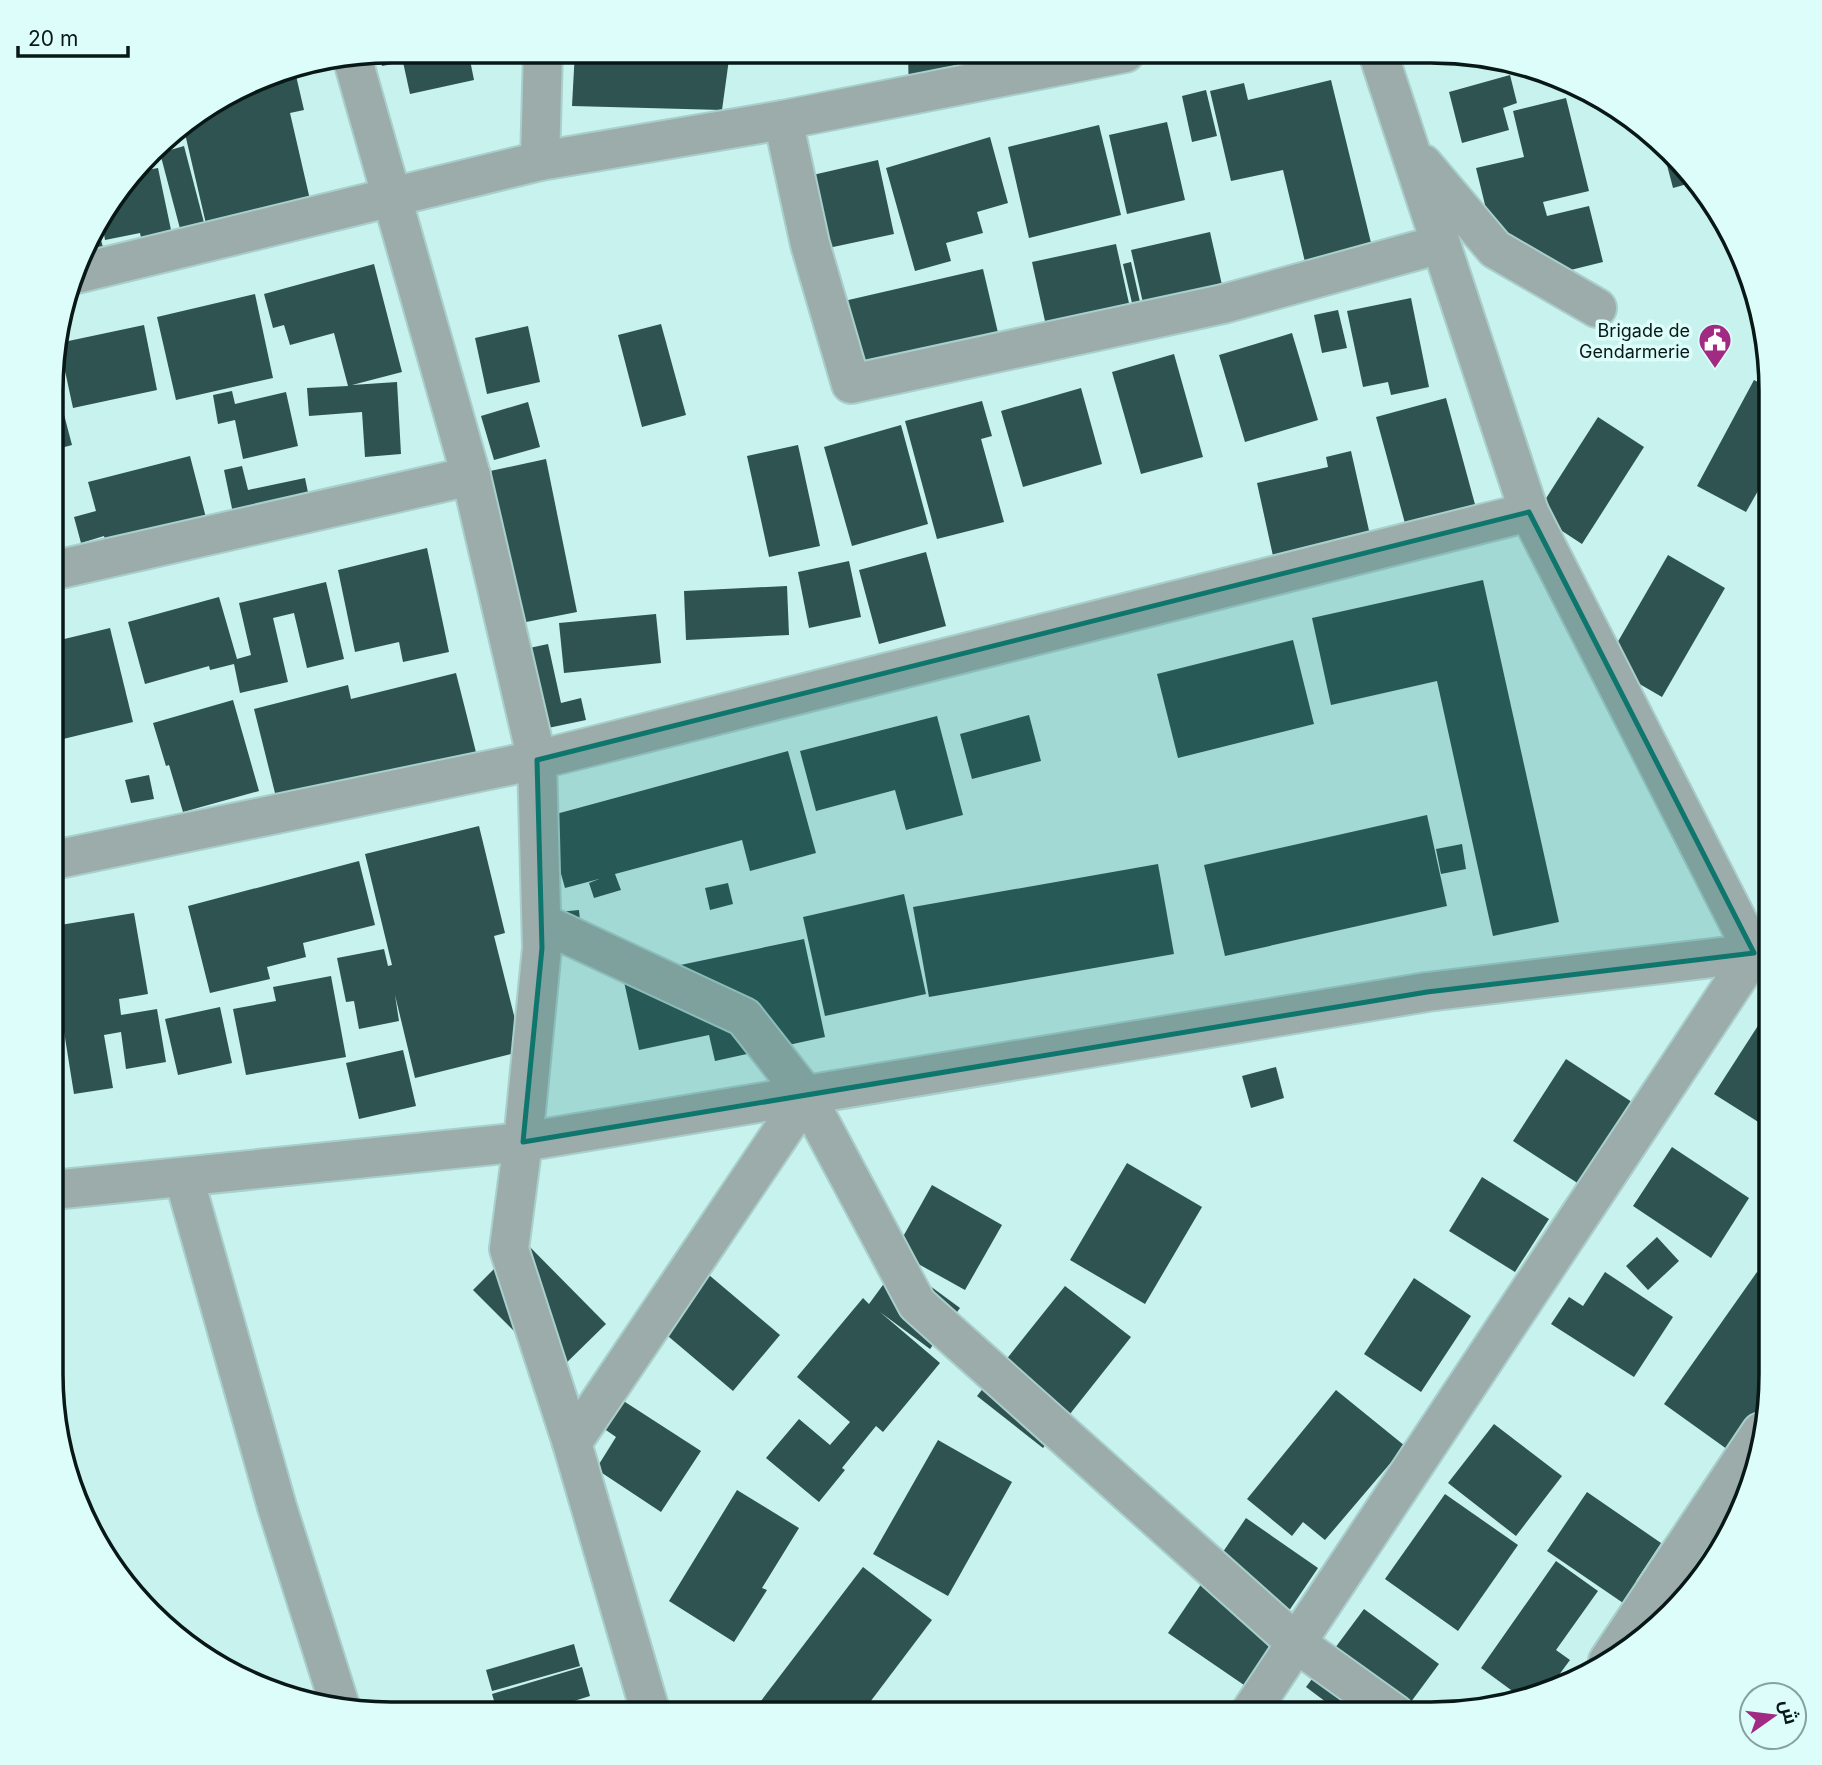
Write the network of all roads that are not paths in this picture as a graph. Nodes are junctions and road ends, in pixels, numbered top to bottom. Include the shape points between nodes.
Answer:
1 (542, 63) edge
2 (1074, 63) edge
3 (1381, 63) edge
4 (354, 65) edge
5 (783, 120) junction
6 (1410, 149) junction
7 (540, 162) junction
8 (392, 197) junction
9 (1441, 244) junction
10 (85, 272) edge
11 (1597, 308) dead end
12 (471, 476) junction
13 (1529, 512) junction
14 (63, 568) edge
15 (537, 760) junction
16 (63, 858) edge
17 (542, 923) junction
18 (1759, 946) edge
19 (1759, 952) edge
20 (1759, 956) edge
21 (806, 1096) junction
22 (523, 1142) junction
23 (184, 1178) junction
24 (63, 1189) edge
25 (572, 1443) junction
26 (1751, 1447) edge
27 (1621, 1641) edge
28 (1296, 1643) junction
29 (337, 1697) edge
30 (648, 1702) edge
31 (1257, 1702) edge
32 (1378, 1702) edge

1 - 7 street
2 - 5 street
3 - 6 street
4 - 8 street
5 - 7 street
5 - 9 street via 810,244 851,383 1223,304
6 - 9 street
6 - 11 street via 1495,249
7 - 8 street
8 - 10 street
8 - 12 street
9 - 13 street
12 - 14 street
12 - 15 street
13 - 15 street
13 - 18 street
15 - 16 street
15 - 17 street
17 - 21 street via 744,1017
17 - 22 street
19 - 21 street via 1427,992
20 - 28 street
21 - 22 street
21 - 25 street
21 - 28 street via 917,1304
22 - 23 street
22 - 25 street via 509,1249
23 - 24 street
23 - 29 street via 277,1507
25 - 30 street
26 - 27 street
28 - 31 street
28 - 32 street

